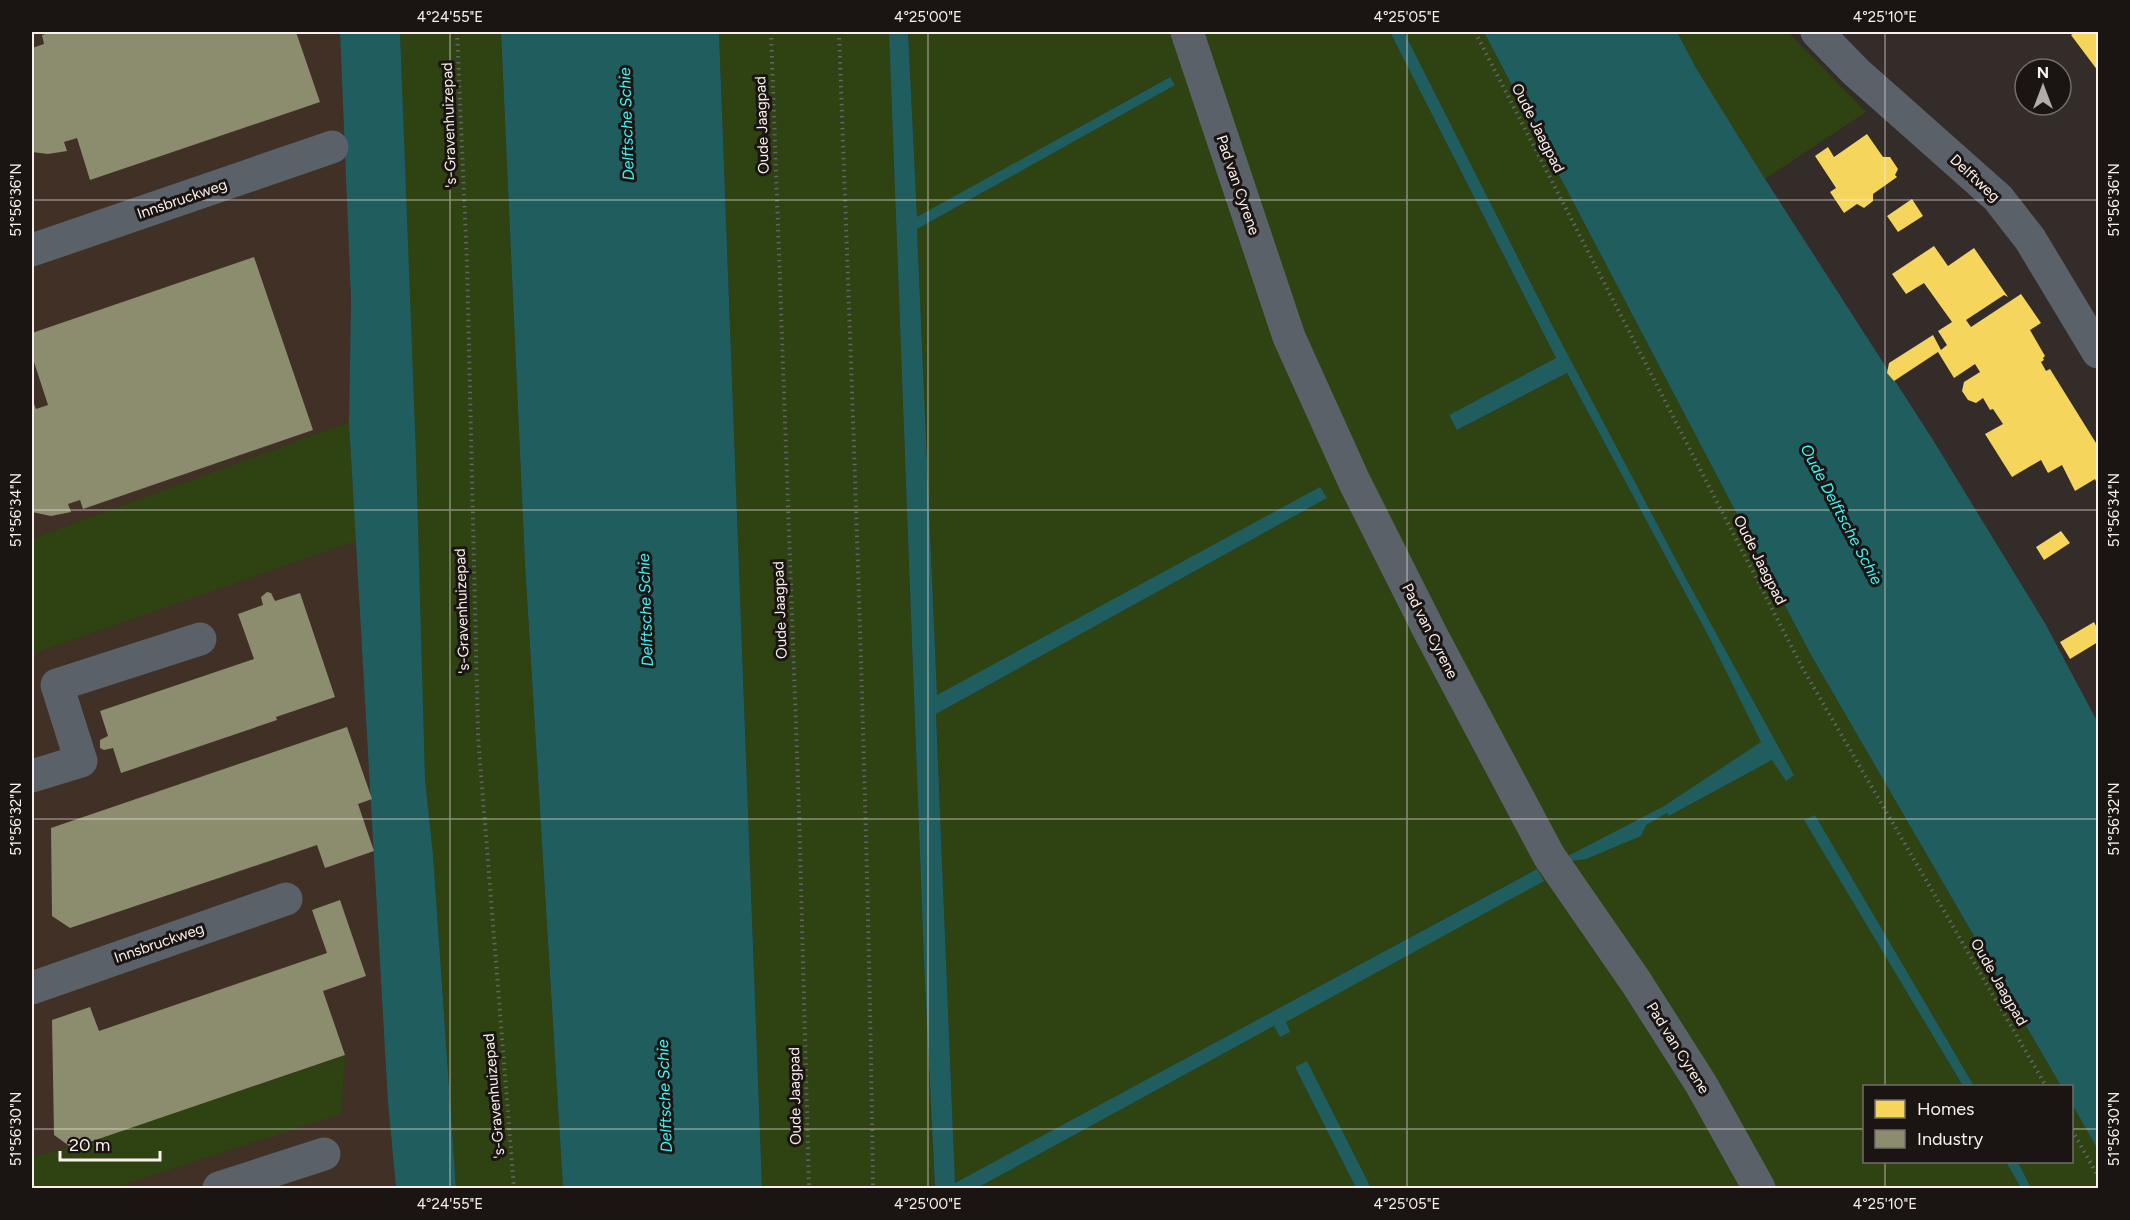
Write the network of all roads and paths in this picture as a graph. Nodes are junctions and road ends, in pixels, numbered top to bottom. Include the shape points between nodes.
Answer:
1 (457, 32) edge
2 (771, 32) edge
3 (839, 32) edge
4 (1187, 32) edge
5 (1475, 32) edge
6 (1817, 32) edge
7 (332, 147) dead end
8 (32, 250) edge
9 (2098, 349) edge
10 (200, 639) dead end
11 (32, 776) edge
12 (286, 899) dead end
13 (32, 988) edge
14 (2045, 1085) edge
15 (2073, 1132) edge
16 (324, 1154) dead end
17 (2098, 1176) edge
18 (219, 1188) edge
19 (514, 1188) edge
20 (809, 1188) edge
21 (873, 1188) edge
22 (1759, 1188) edge

1 - 19 path, 's-Gravenhuizepad via 467,262 478,736
2 - 20 path, Oude Jaagpad
3 - 21 path via 858,529
4 - 22 street, Pad van Cyrene via 1289,337 1359,492 1549,856 1701,1084
5 - 14 path, Oude Jaagpad via 1803,669
6 - 9 street, Delftweg via 1856,72 1998,198 2030,239
7 - 8 street, Innsbruckweg
10 - 11 street via 57,685 81,761
12 - 13 street, Innsbruckweg
15 - 17 path
16 - 18 street

